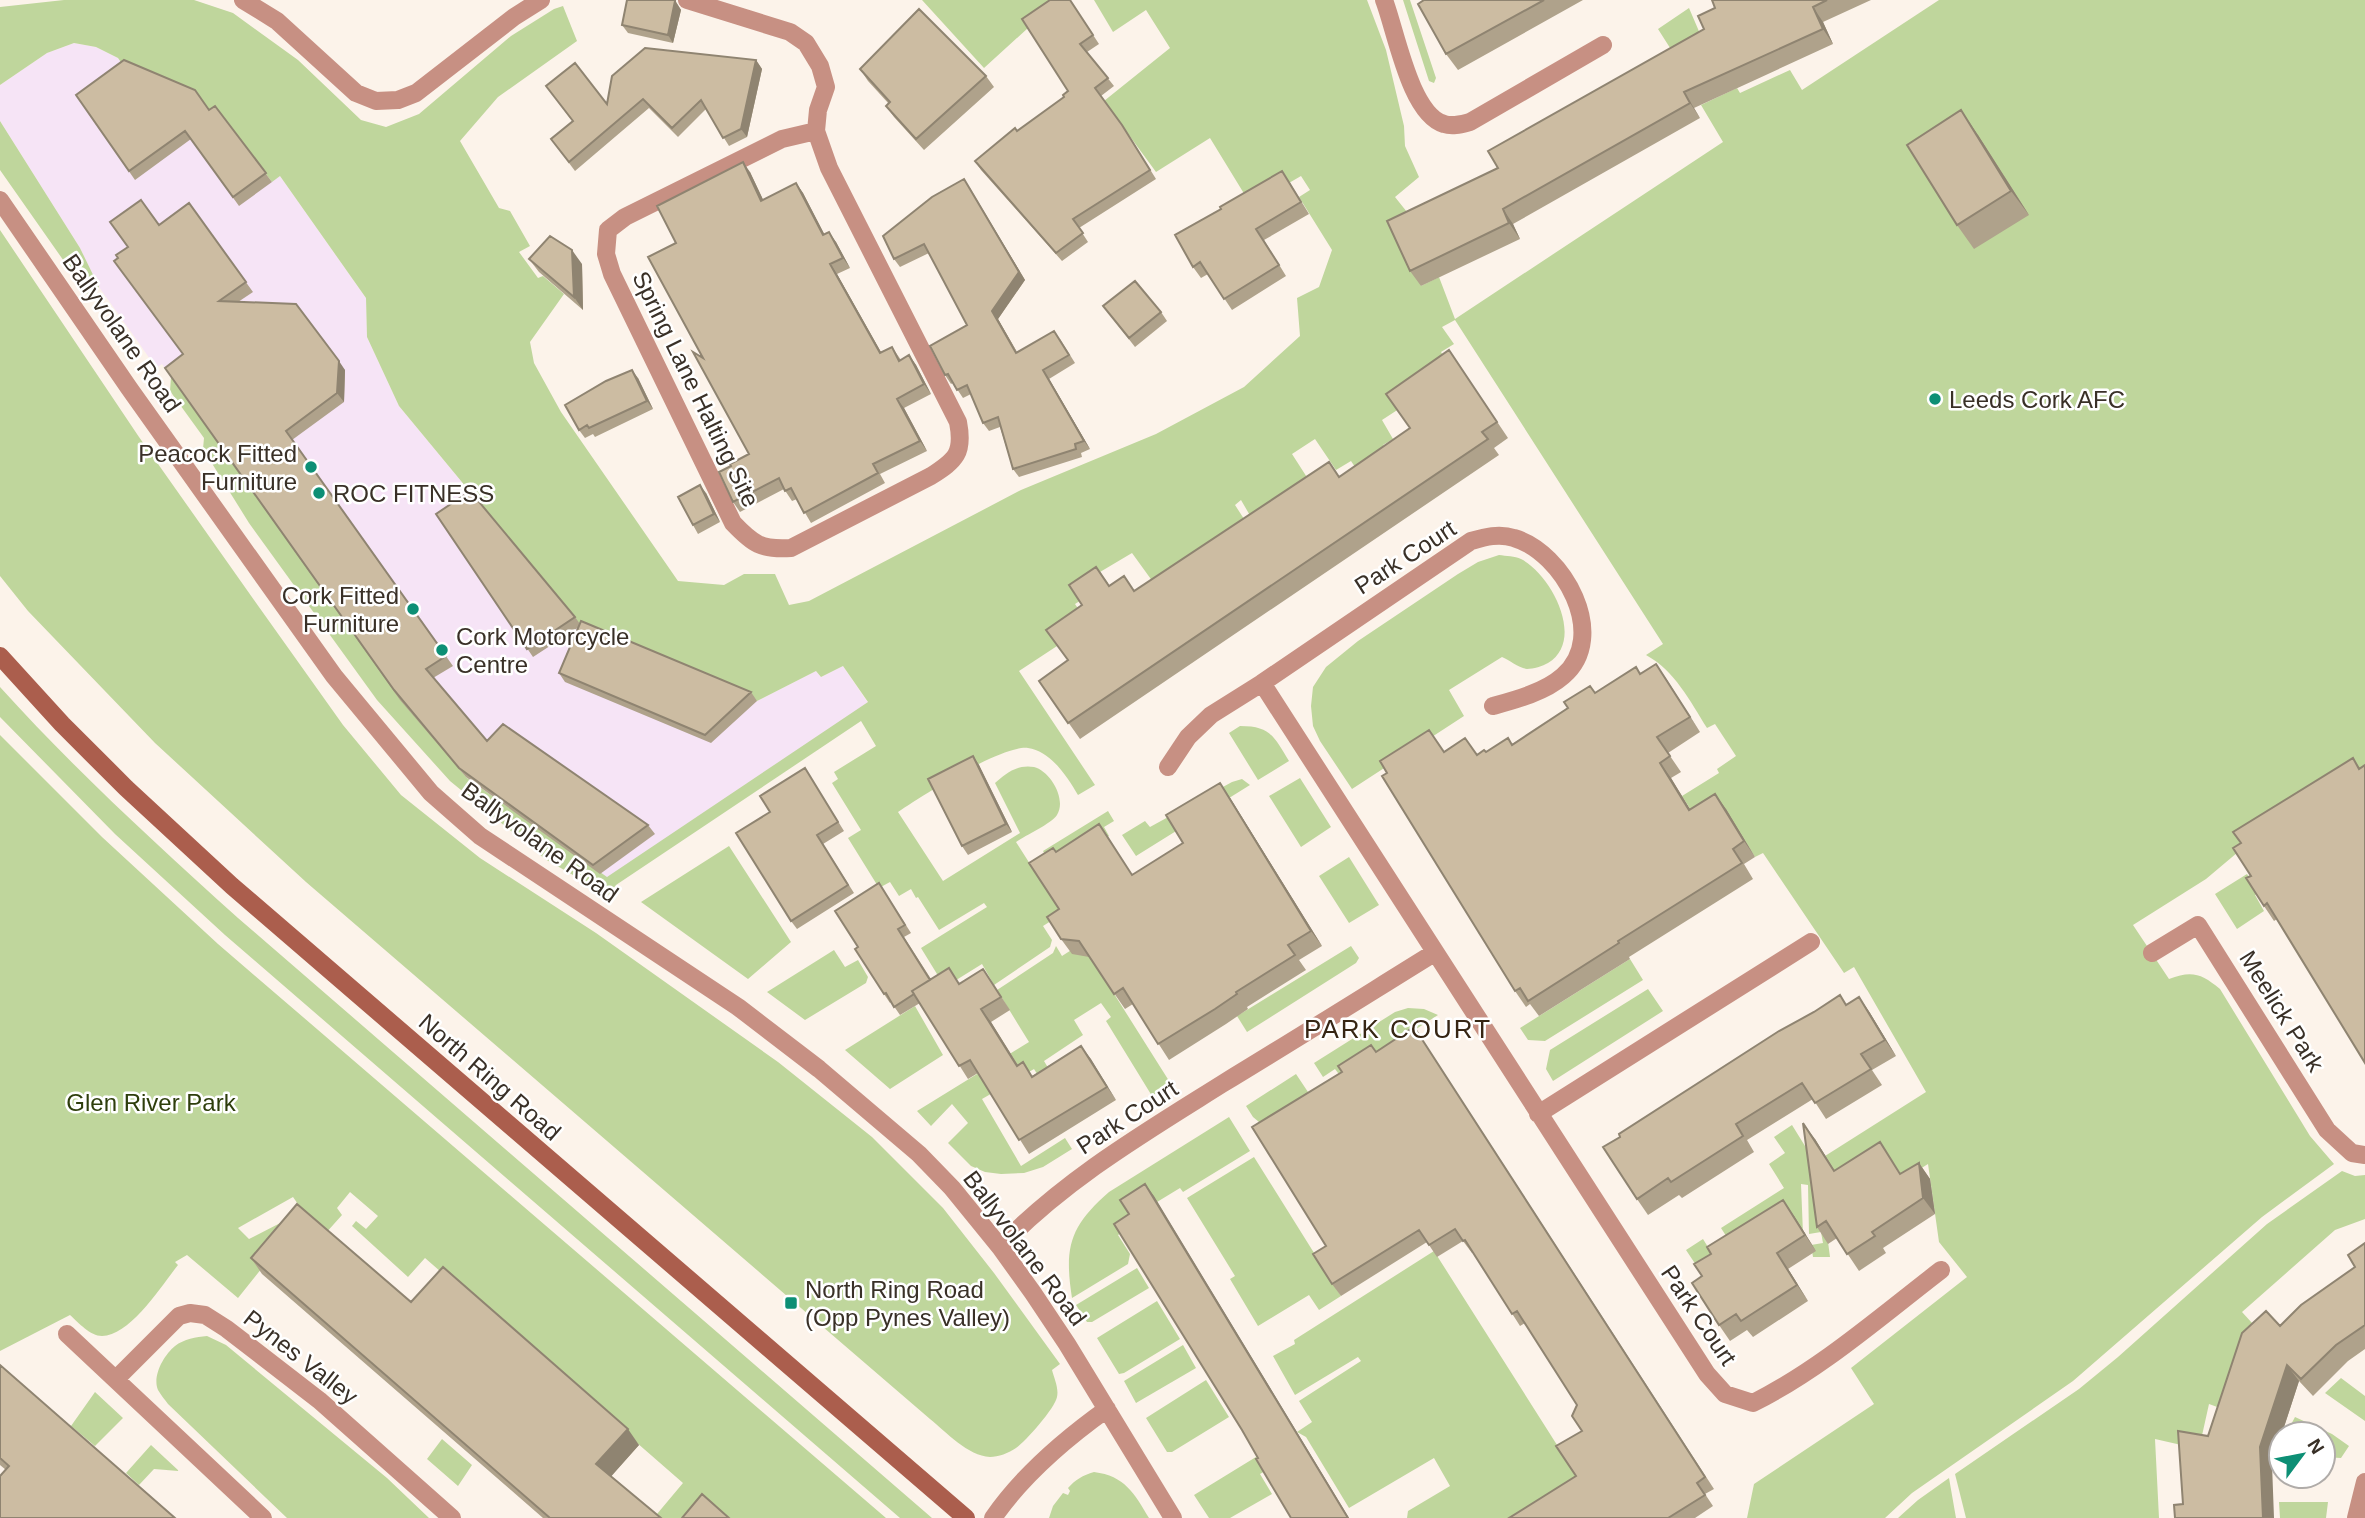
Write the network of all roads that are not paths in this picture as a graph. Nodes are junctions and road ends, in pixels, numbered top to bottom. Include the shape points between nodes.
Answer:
1 (243, 0) edge
2 (541, 0) edge
3 (687, 0) edge
4 (1384, 0) edge
5 (1603, 45) dead end
6 (816, 131) junction
7 (0, 200) edge
8 (0, 656) edge
9 (1262, 683) junction
10 (1493, 706) dead end
11 (1168, 767) dead end
12 (1811, 942) dead end
13 (1434, 953) junction
14 (2152, 953) dead end
15 (1538, 1114) junction
16 (2365, 1155) edge
17 (1000, 1247) junction
18 (1941, 1270) dead end
19 (67, 1334) dead end
20 (116, 1379) junction
21 (1107, 1409) junction
22 (2365, 1482) edge
23 (263, 1518) edge
24 (452, 1518) edge
25 (966, 1518) edge
26 (993, 1518) edge
27 (1173, 1518) edge
28 (2356, 1518) edge

1 - 2 street via 277,21 356,93 376,101 416,93
3 - 6 street, Spring Lane Halting Site via 790,32 806,43 820,66 825,87
4 - 5 street via 1419,102 1443,124 1470,122
6 - 6 street, Spring Lane Halting Site via 782,138 625,217 608,230 606,254 612,274 733,523 751,542 771,549 791,548 931,476 951,463 962,442 958,422 829,168
7 - 17 street, Ballyvolane Road via 334,676 431,793 480,836 738,1007 819,1069 919,1154
8 - 25 main road, North Ring Road via 126,788 232,886
9 - 10 street, Park Court via 1471,541 1512,537 1536,547 1558,569 1576,598 1582,630 1579,656 1563,676 1524,698
9 - 11 street, Park Court via 1212,715 1188,737
9 - 13 street, Park Court
12 - 15 street
13 - 15 street, Park Court
13 - 17 street, Park Court via 1101,1162 1059,1192
14 - 16 street, Meelick Park via 2199,925 2327,1130 2352,1153
15 - 18 street, Park Court via 1707,1374 1725,1394 1753,1403 1777,1391
17 - 21 street, Ballyvolane Road
19 - 20 street
20 - 23 street
20 - 24 street, Pynes Valley via 179,1316 205,1315 319,1400
21 - 26 street via 1065,1441
21 - 27 street, Ballyvolane Road
22 - 28 street

